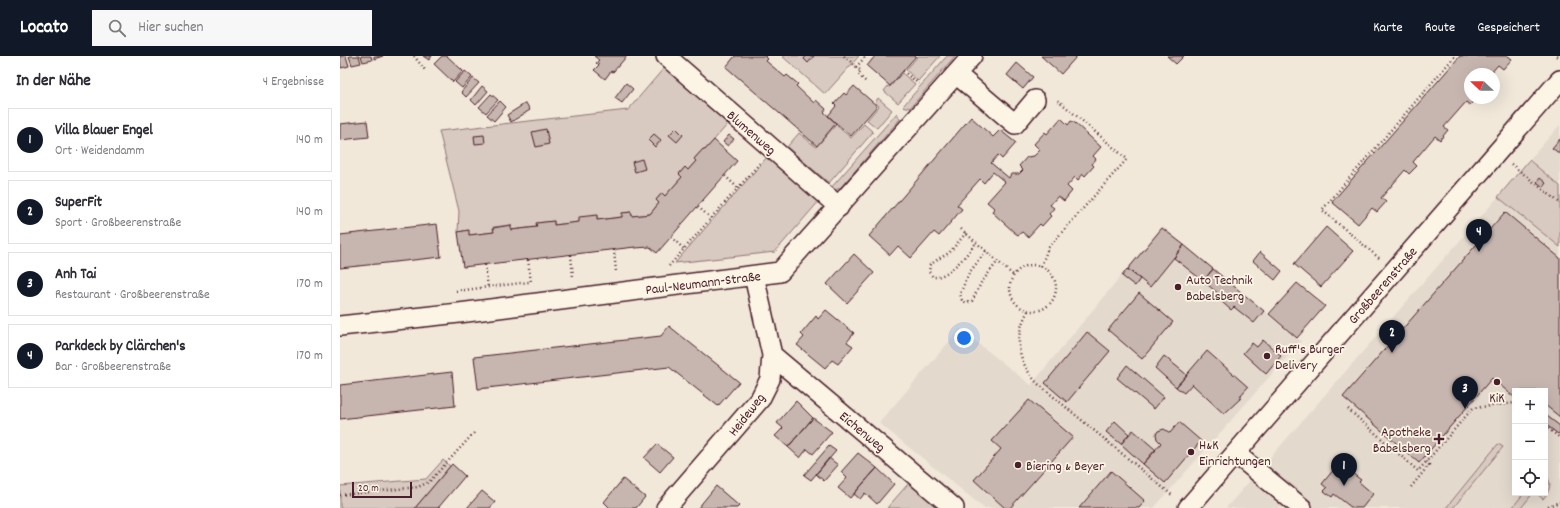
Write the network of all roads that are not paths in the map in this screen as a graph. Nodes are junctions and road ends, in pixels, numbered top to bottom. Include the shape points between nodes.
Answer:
1 (666, 56) edge
2 (972, 56) edge
3 (956, 74) junction
4 (1560, 80) edge
5 (1035, 100) road end
6 (839, 207) junction
7 (754, 276) junction
8 (340, 326) edge
9 (772, 355) junction
10 (1236, 454) junction
11 (1182, 503) edge
12 (666, 508) edge
13 (954, 508) edge
14 (1302, 508) edge

1 - 6 street, Blumenweg
2 - 3 street, Paul-Neumann-Straße
3 - 5 street via 1015,124
3 - 6 street, Paul-Neumann-Straße
4 - 10 street, Großbeerenstraße
6 - 7 street, Paul-Neumann-Straße via 780,272
7 - 8 street, Paul-Neumann-Straße
7 - 9 street, Heideweg
9 - 12 street, Heideweg via 770,379 760,399
9 - 13 street, Eichenweg
10 - 11 street, Großbeerenstraße
10 - 14 street

